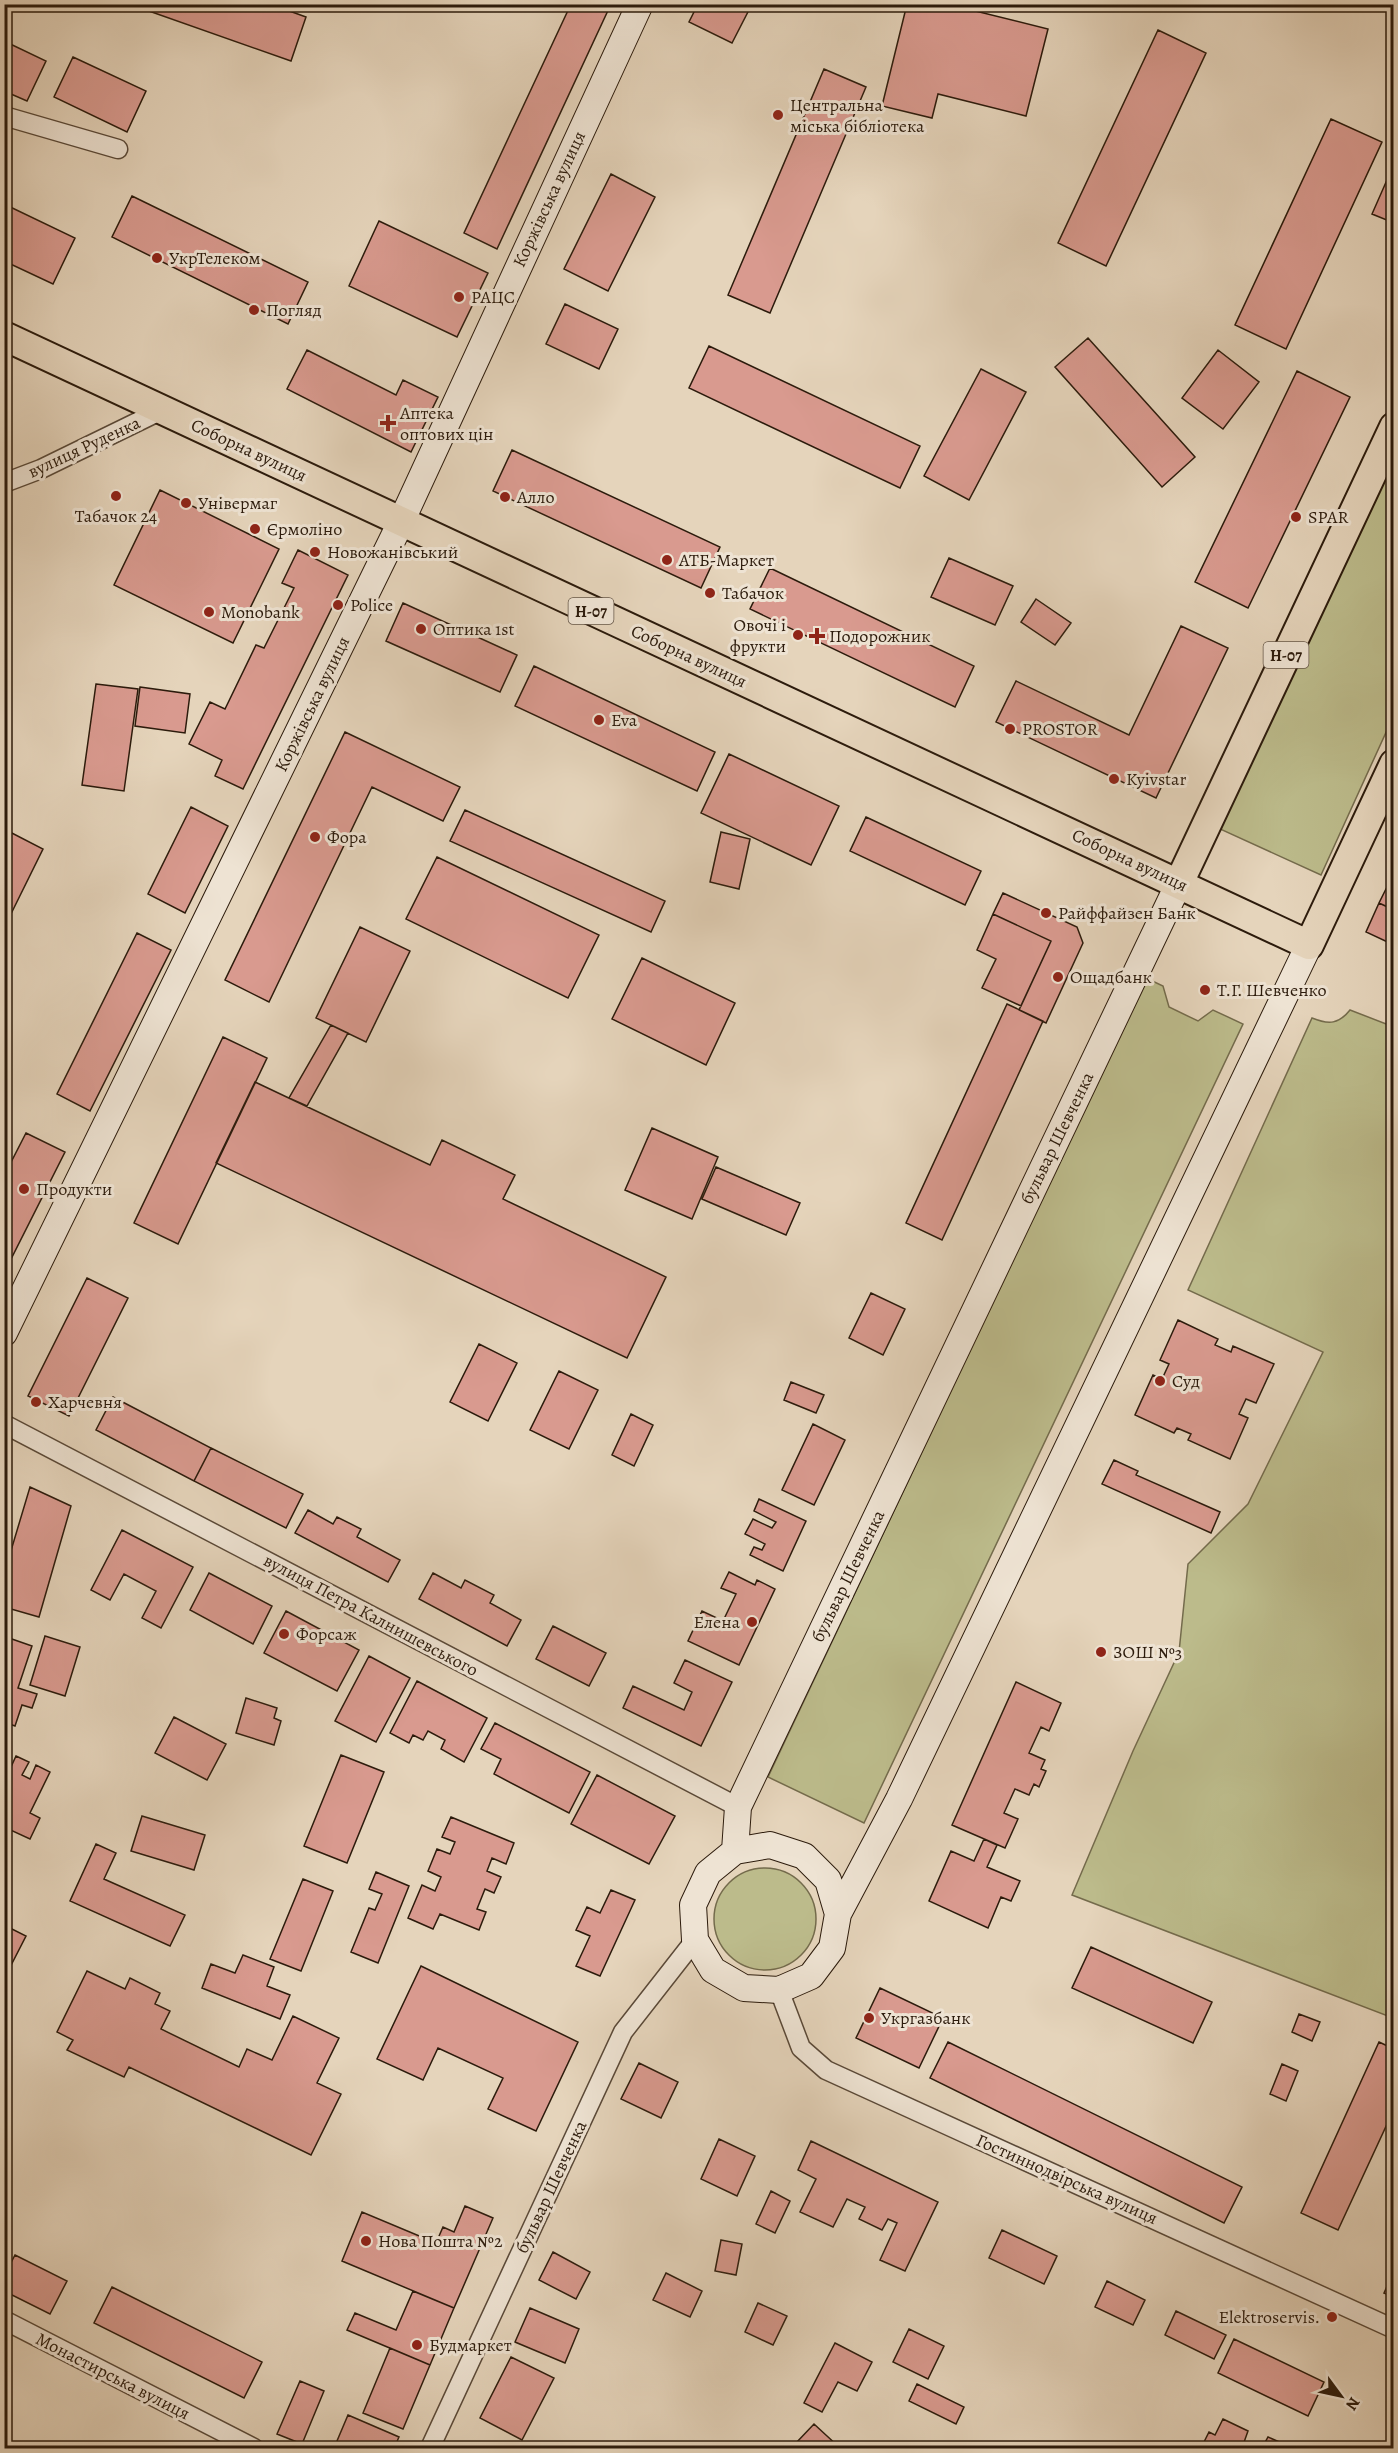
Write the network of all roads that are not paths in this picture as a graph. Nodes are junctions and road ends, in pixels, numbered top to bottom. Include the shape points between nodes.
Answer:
1 (639, 4) edge
2 (4, 117) edge
3 (117, 149) dead end
4 (4, 336) edge
5 (164, 409) junction
6 (1394, 427) edge
7 (4, 483) edge
8 (401, 522) junction
9 (1394, 764) edge
10 (1179, 883) junction
11 (1309, 945) junction
12 (4, 1333) edge
13 (4, 1424) edge
14 (738, 1807) junction
15 (735, 1851) junction
16 (838, 1914) junction
17 (696, 1940) junction
18 (779, 1990) junction
19 (4, 2320) edge
20 (1394, 2329) edge
21 (254, 2448) edge
22 (430, 2448) edge

1 - 8 main road, Коржівська вулиця
2 - 3 street
4 - 5 main road, Соборна вулиця / Н-07
5 - 7 street, вулиця Руденка
5 - 8 main road, Соборна вулиця / Н-07
6 - 10 main road, бульвар Шевченка / Н-07
8 - 10 main road, Соборна вулиця / Н-07
8 - 12 main road, Коржівська вулиця
9 - 11 main road
10 - 11 main road, Соборна вулиця / Н-07
10 - 14 main road, бульвар Шевченка
11 - 16 main road via 899,1799
13 - 14 street, вулиця Петра Калнишевського
14 - 15 main road, бульвар Шевченка
15 - 16 main road via 770,1845 804,1856 828,1880
15 - 17 main road via 708,1873 693,1905
16 - 18 main road via 832,1948 811,1976
17 - 18 main road via 713,1970 744,1988
17 - 22 street, бульвар Шевченка via 623,2032
18 - 20 street, Гостиннодвірська вулиця via 801,2048 826,2070
19 - 21 street, Монастирська вулиця

